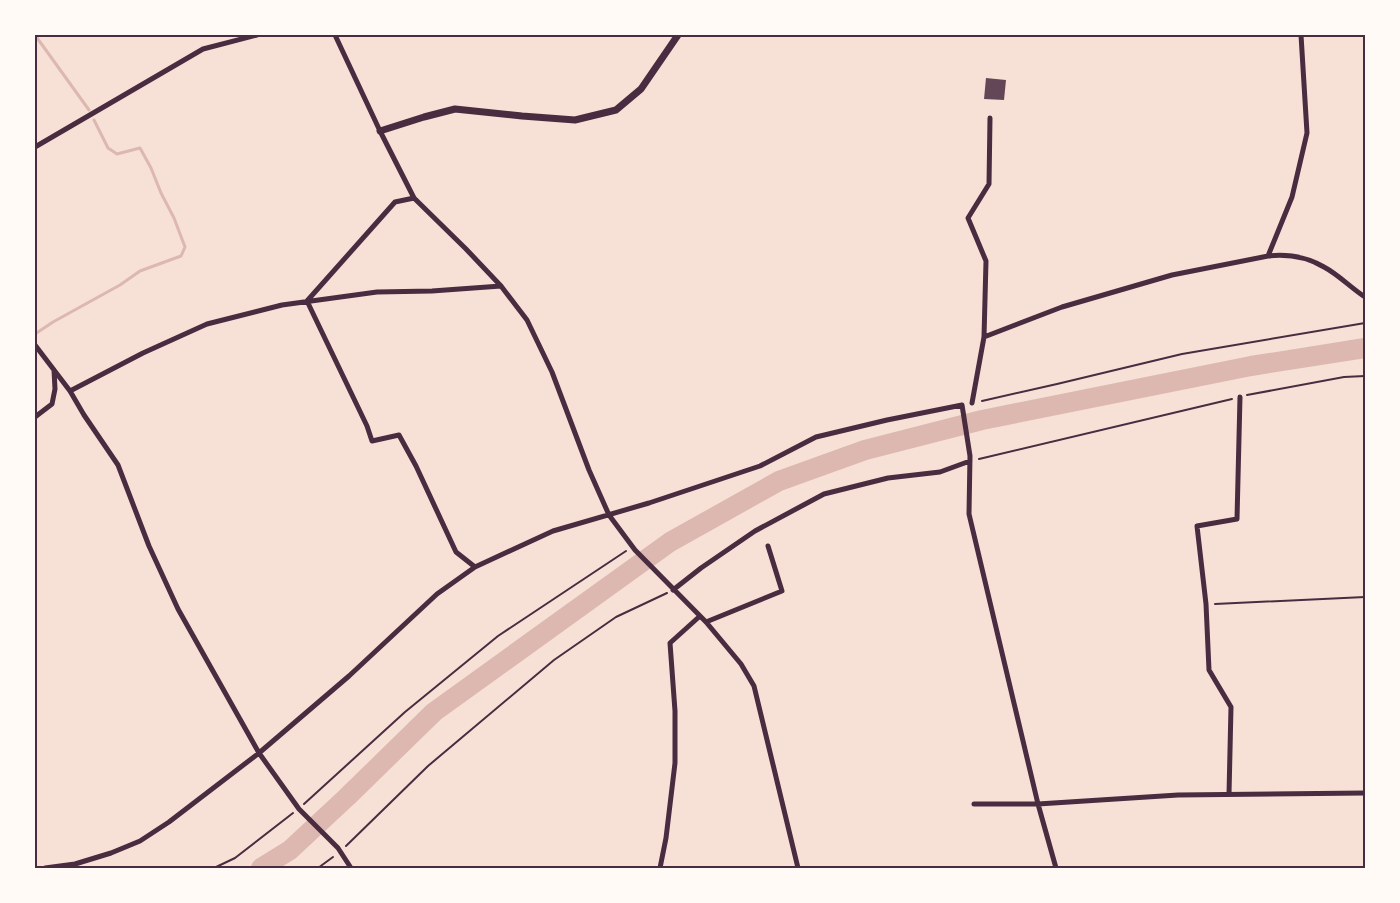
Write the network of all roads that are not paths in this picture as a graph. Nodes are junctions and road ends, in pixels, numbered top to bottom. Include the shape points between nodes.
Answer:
1 (257, 35) edge
2 (335, 35) edge
3 (678, 35) edge
4 (1301, 35) edge
5 (990, 118) dead end
6 (380, 131) junction
7 (35, 147) edge
8 (414, 198) junction
9 (1268, 256) junction
10 (501, 286) junction
11 (1365, 296) edge
12 (307, 301) junction
13 (984, 337) junction
14 (35, 344) edge
15 (54, 370) junction
16 (70, 391) junction
17 (1240, 397) road end
18 (972, 403) road end
19 (35, 418) edge
20 (970, 458) junction
21 (609, 515) junction
22 (768, 546) dead end
23 (475, 567) junction
24 (673, 590) junction
25 (700, 616) junction
26 (706, 622) junction
27 (259, 753) junction
28 (1365, 793) edge
29 (1229, 794) junction
30 (974, 804) dead end
31 (1038, 804) junction
32 (45, 868) edge
33 (351, 868) edge
34 (660, 868) edge
35 (798, 868) edge
36 (1056, 868) edge

1 - 7 street via 204,49
2 - 6 street
3 - 6 street via 641,89 616,110 574,120 455,109
4 - 9 street via 1307,133 1292,197
5 - 13 street via 989,184 968,218 986,261
6 - 8 street
8 - 10 street
8 - 12 street via 395,202
9 - 11 street via 1297,256 1323,266
9 - 13 street via 1172,275 1062,307
10 - 12 street via 377,292
10 - 21 street via 528,320
12 - 16 street via 207,324
12 - 23 street via 372,441 399,435 456,552
13 - 18 street
14 - 15 street
15 - 16 street
15 - 19 street via 52,404
16 - 27 street via 118,465 149,546 178,609
17 - 29 street via 1237,519 1197,526 1209,670 1231,707
20 - 21 street via 962,405 816,437 760,466
20 - 24 street via 940,472 888,478 824,494 756,531
20 - 31 street via 969,514
21 - 23 street via 553,531
21 - 24 street
22 - 26 street via 782,591
23 - 27 street via 437,594 349,676
24 - 25 street
25 - 26 street
25 - 34 street via 670,642 675,763
26 - 35 street via 741,664 754,686
27 - 32 street via 140,841 75,864
27 - 33 street via 299,809 339,850
28 - 29 street
29 - 31 street
30 - 31 street
31 - 36 street

